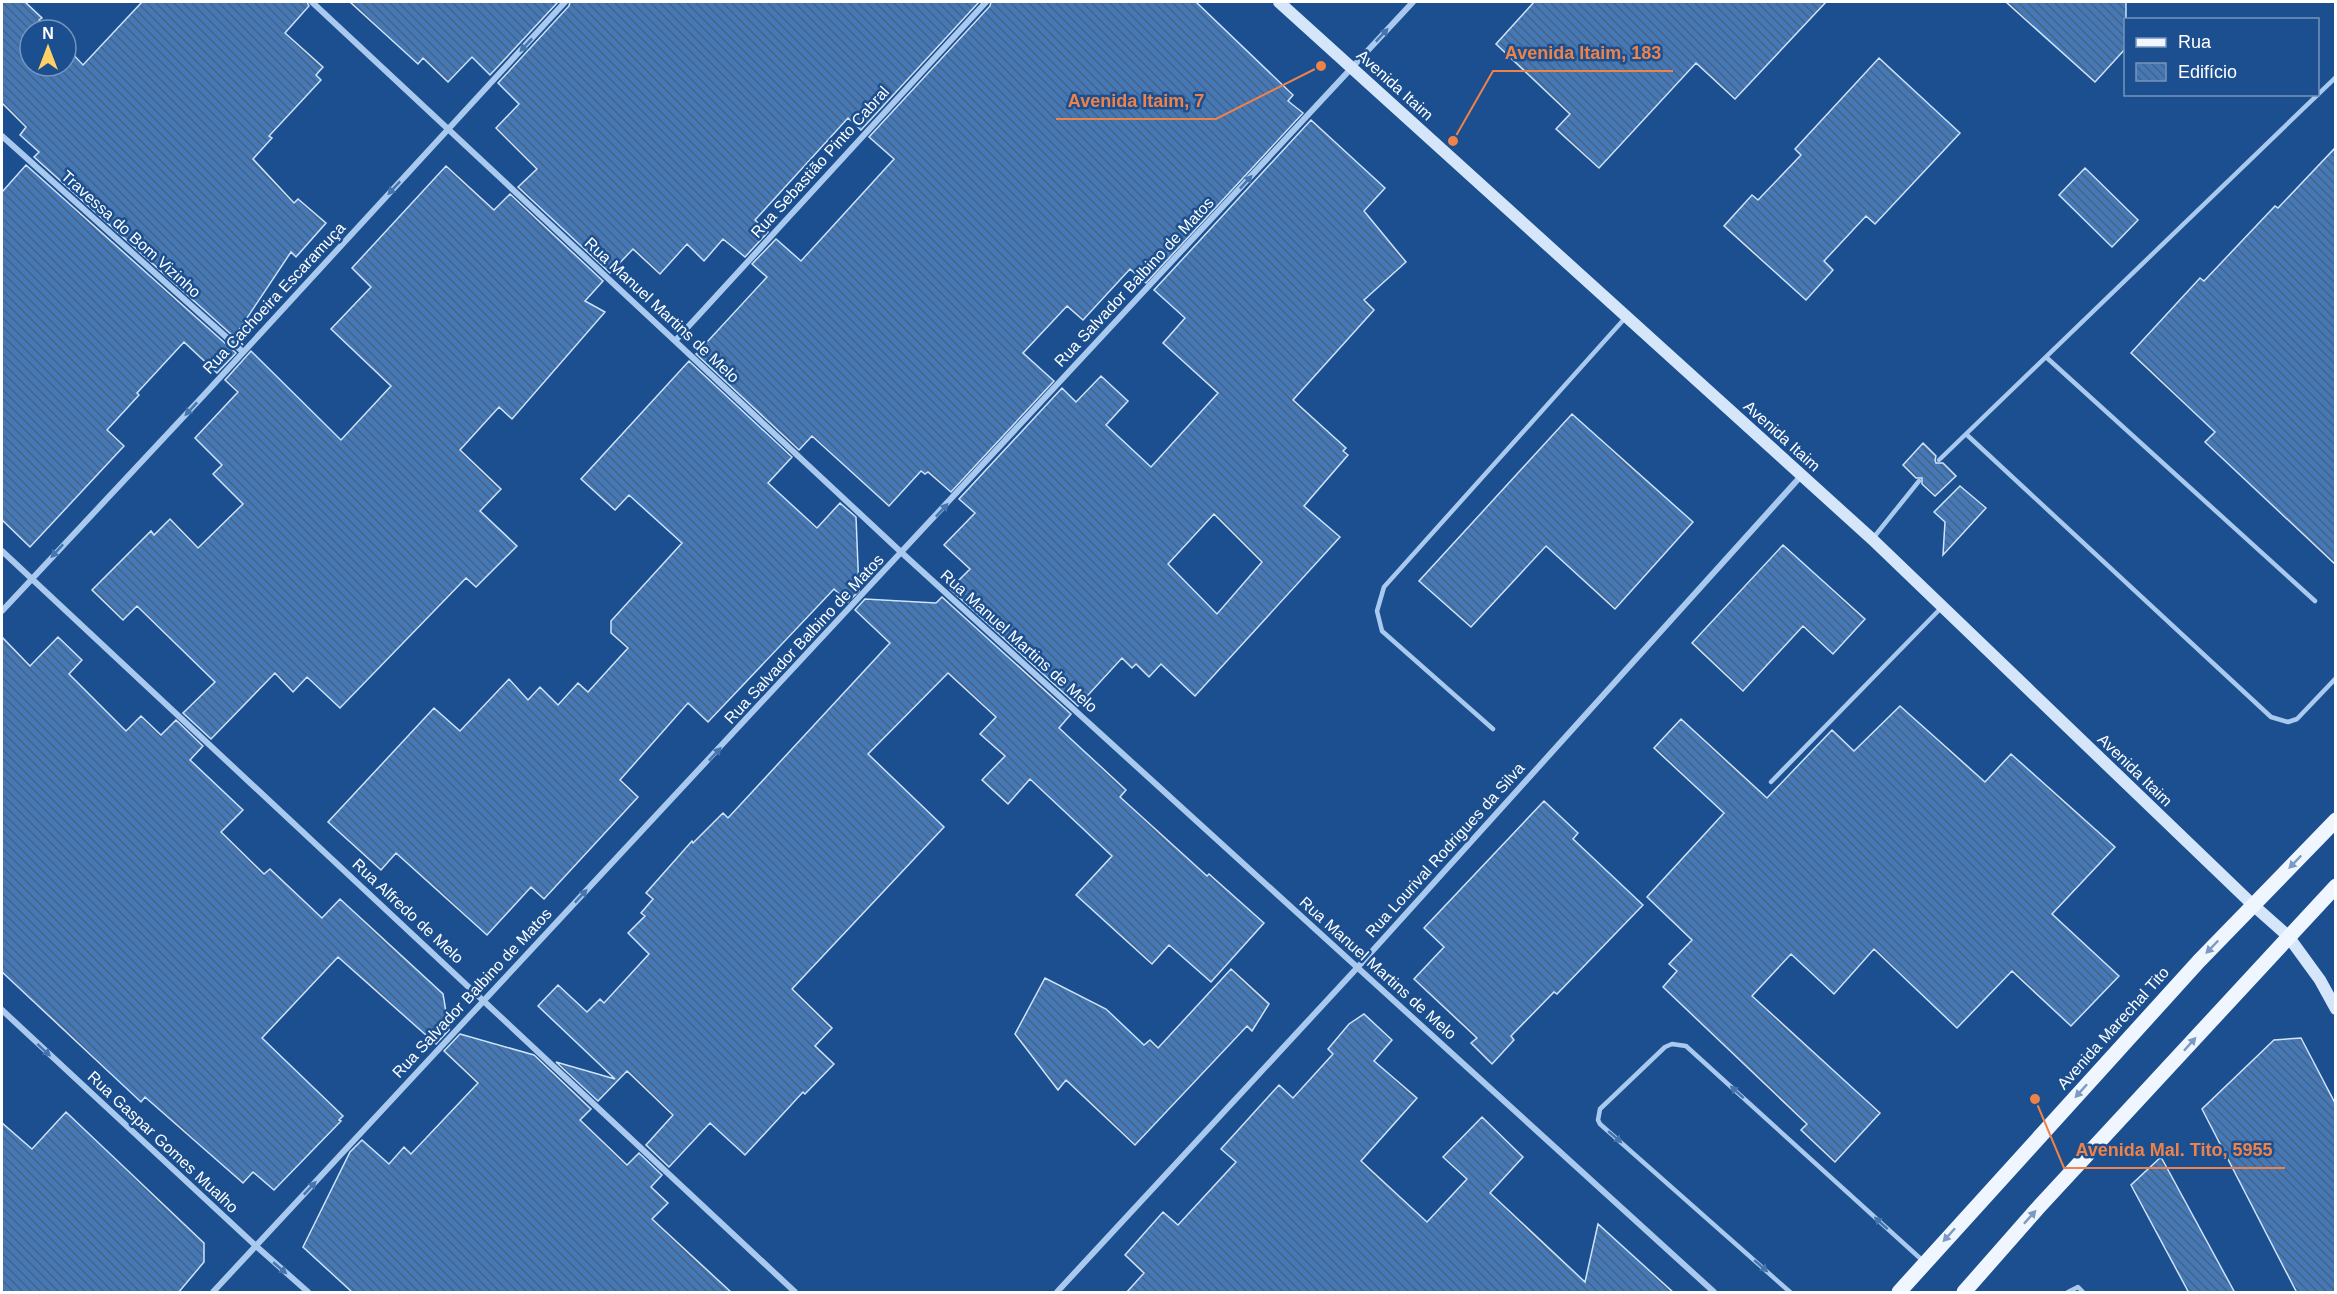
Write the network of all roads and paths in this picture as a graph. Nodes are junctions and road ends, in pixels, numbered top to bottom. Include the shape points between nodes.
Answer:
1 (312, 2) edge
2 (565, 2) edge
3 (986, 2) edge
4 (1279, 2) edge
5 (1413, 2) edge
6 (1352, 68) junction
7 (2336, 77) edge
8 (2319, 93) edge
9 (2316, 96) edge
10 (448, 129) junction
11 (2, 136) edge
12 (1626, 317) junction
13 (675, 341) junction
14 (243, 352) junction
15 (2046, 357) junction
16 (1966, 434) junction
17 (1940, 460) dead end
18 (1801, 476) junction
19 (1919, 481) dead end
20 (1872, 539) junction
21 (2, 551) edge
22 (902, 553) junction
23 (32, 579) junction
24 (2314, 601) dead end
25 (1942, 607) junction
26 (2, 611) edge
27 (2336, 678) edge
28 (1493, 729) dead end
29 (1772, 782) dead end
30 (2336, 820) edge
31 (2336, 886) edge
32 (2253, 905) junction
33 (2288, 936) junction
34 (1357, 968) junction
35 (484, 1000) junction
36 (2336, 1009) edge
37 (2, 1010) edge
38 (256, 1246) junction
39 (1924, 1262) junction
40 (213, 1293) edge
41 (309, 1293) edge
42 (795, 1293) edge
43 (1057, 1293) edge
44 (1714, 1293) edge
45 (1790, 1293) edge
46 (1899, 1293) edge
47 (1964, 1293) edge
48 (2068, 1293) edge
49 (2083, 1293) edge

1 - 10 street, Rua Manuel Martins de Melo
2 -> 10 street, Rua Cachoeira Escaramuça
3 - 13 street, Rua Sebastião Pinto Cabral
4 - 6 street, Avenida Itaim
6 -> 5 street, Rua Salvador Balbino de Matos
6 - 12 street, Avenida Itaim
22 -> 6 street, Rua Salvador Balbino de Matos
7 - 8 lane
9 - 15 lane
10 - 13 street, Rua Manuel Martins de Melo
10 -> 14 street, Rua Cachoeira Escaramuça
11 - 14 street, Travessa do Bom Vizinho
12 - 18 street, Avenida Itaim
12 - 28 lane via 1384,587 1377,611 1382,631
13 - 22 street, Rua Manuel Martins de Melo
14 -> 23 street, Rua Cachoeira Escaramuça
15 - 16 lane
15 - 24 lane
16 - 17 lane
16 - 27 lane via 2271,717 2288,722 2297,719
18 - 20 street, Avenida Itaim
18 - 34 street, Rua Lourival Rodrigues da Silva
19 - 20 lane
20 - 25 street, Avenida Itaim
21 - 23 street, Rua Alfredo de Melo
22 - 34 street, Rua Manuel Martins de Melo
35 -> 22 street, Rua Salvador Balbino de Matos
23 - 26 street, Rua Cachoeira Escaramuça
23 - 35 street, Rua Alfredo de Melo
25 - 29 lane
25 - 32 street, Avenida Itaim
30 -> 32 main road, Avenida Marechal Tito
31 - 33 main road
32 - 33 street, Avenida Itaim
32 -> 39 main road, Avenida Marechal Tito
33 - 36 street, Avenida Itaim
47 -> 33 main road
34 - 43 street, Rua Lourival Rodrigues da Silva
34 - 44 street, Rua Manuel Martins de Melo
38 -> 35 street, Rua Salvador Balbino de Matos
35 - 42 street, Rua Alfredo de Melo
37 -> 38 street, Rua Gaspar Gomes Mualho
38 - 40 street, Rua Salvador Balbino de Matos
38 -> 41 street, Rua Gaspar Gomes Mualho
39 -> 45 lane via 1686,1046 1665,1047 1600,1109 1600,1124
39 - 46 main road, Avenida Marechal Tito
48 - 49 lane via 2078,1287

